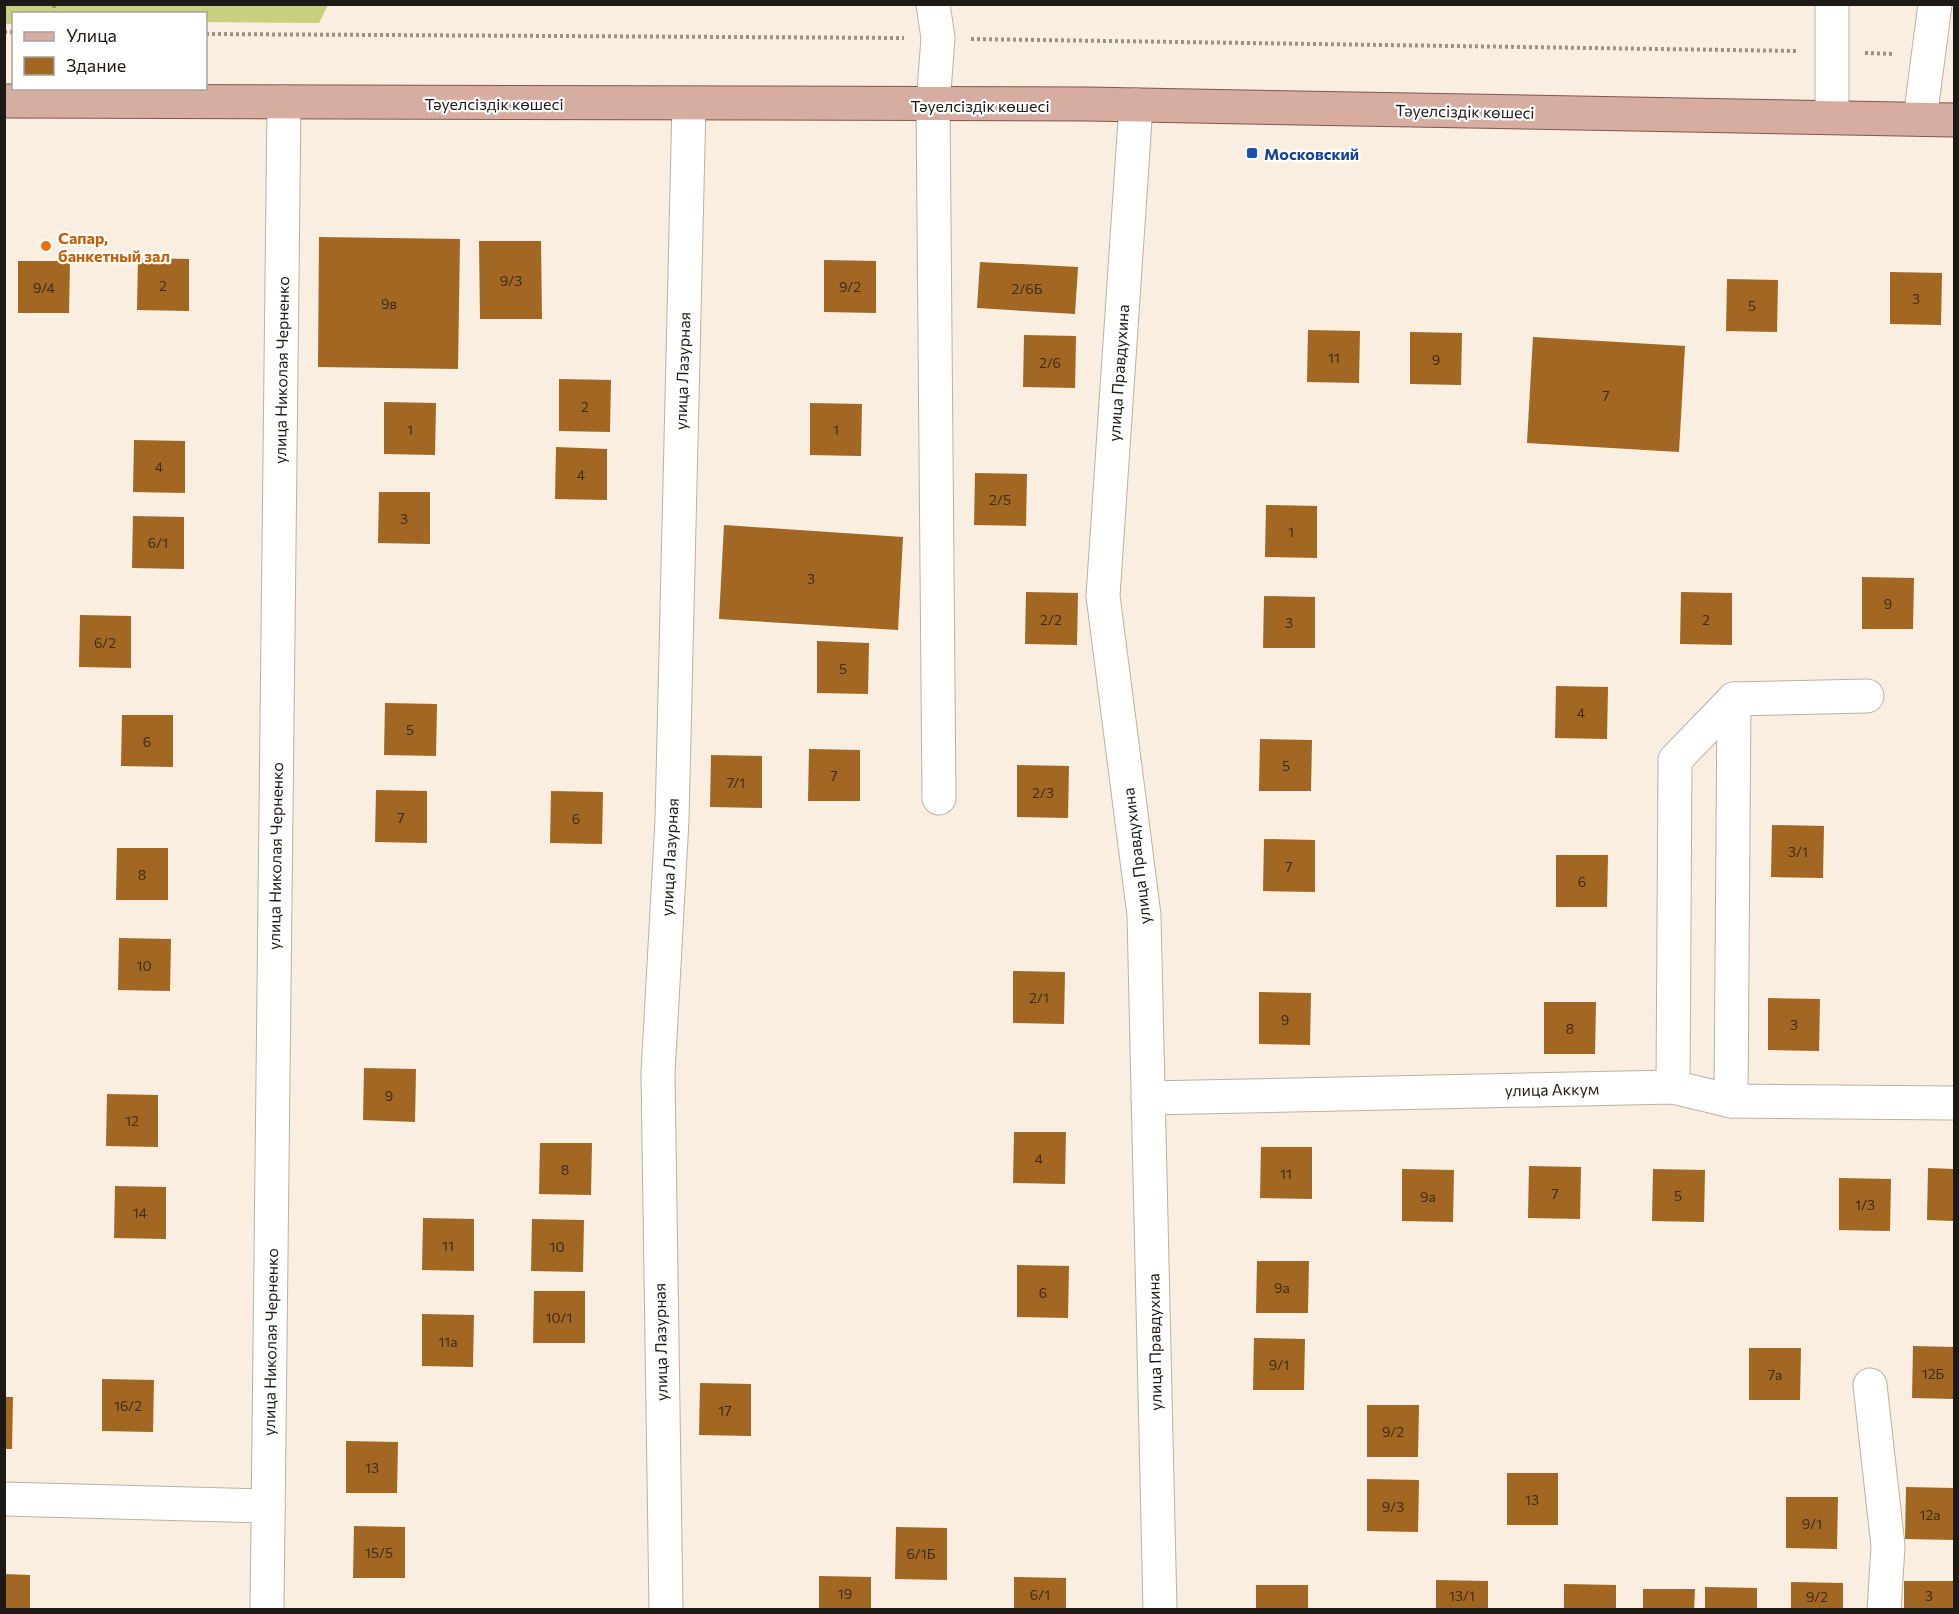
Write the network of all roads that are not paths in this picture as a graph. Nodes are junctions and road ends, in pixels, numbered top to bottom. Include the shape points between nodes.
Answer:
1 (933, 4) edge
2 (1832, 4) edge
3 (1935, 4) edge
4 (4, 101) edge
5 (284, 102) junction
6 (689, 104) junction
7 (933, 104) junction
8 (1136, 105) junction
9 (1832, 117) junction
10 (1920, 119) junction
11 (1954, 120) edge
12 (1867, 696) dead end
13 (1734, 699) junction
14 (939, 798) dead end
15 (1672, 1087) junction
16 (1148, 1098) junction
17 (1731, 1101) junction
18 (1954, 1103) edge
19 (1870, 1385) dead end
20 (4, 1499) edge
21 (268, 1506) junction
22 (267, 1610) edge
23 (666, 1610) edge
24 (1160, 1610) edge
25 (1884, 1610) edge

1 - 7 street via 938,38
2 - 9 street
3 - 10 street
4 - 5 main road, Тәуелсіздік көшесі
5 - 6 main road, Тәуелсіздік көшесі
5 - 21 street, улица Николая Черненко
6 - 7 main road, Тәуелсіздік көшесі
6 - 23 street, улица Лазурная via 672,820 658,1073
7 - 8 main road, Тәуелсіздік көшесі
7 - 14 street
8 - 9 main road, Тәуелсіздік көшесі
8 - 16 street, улица Правдухина via 1103,596 1144,915
9 - 10 main road, Тәуелсіздік көшесі
10 - 11 main road, Тәуелсіздік көшесі
12 - 13 street
13 - 15 street via 1675,760
13 - 17 street
15 - 16 street, улица Аккум
15 - 17 street, улица Аккум
16 - 24 street, улица Правдухина
17 - 18 street, улица Аккум
19 - 25 street via 1888,1546
20 - 21 street
21 - 22 street, улица Николая Черненко

